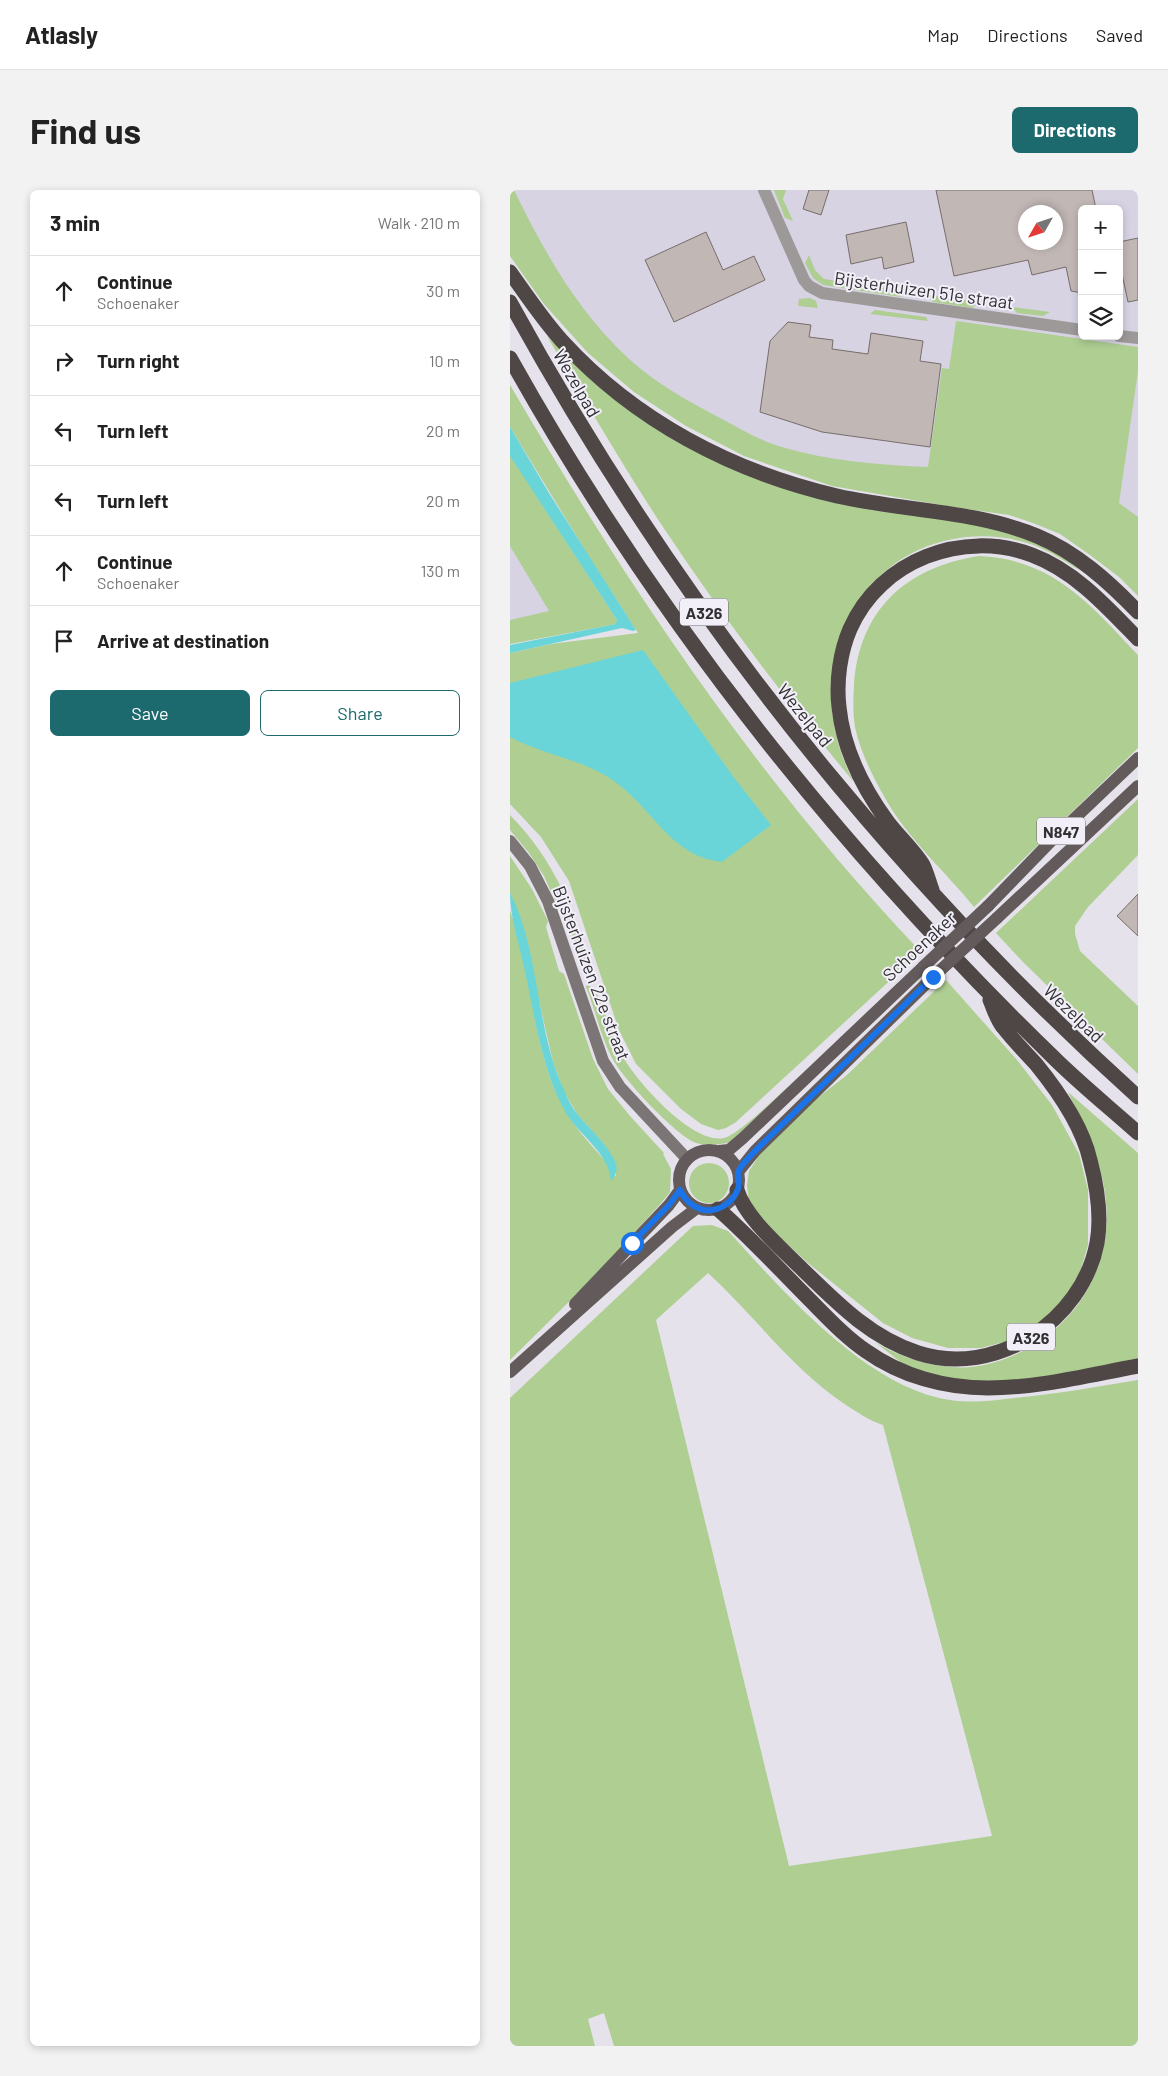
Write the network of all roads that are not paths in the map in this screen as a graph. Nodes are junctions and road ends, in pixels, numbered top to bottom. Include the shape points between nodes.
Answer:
1 (764, 190) edge
2 (510, 272) edge
3 (510, 302) edge
4 (1078, 329) edge
5 (1123, 336) edge
6 (1138, 338) edge
7 (510, 358) edge
8 (1138, 612) edge
9 (1138, 639) edge
10 (1138, 758) edge
11 (1138, 786) edge
12 (510, 841) edge
13 (934, 896) junction
14 (985, 990) junction
15 (1138, 1097) edge
16 (1138, 1133) edge
17 (719, 1151) junction
18 (687, 1159) junction
19 (738, 1172) junction
20 (680, 1190) junction
21 (737, 1190) junction
22 (697, 1208) junction
23 (718, 1209) junction
24 (548, 1337) junction
25 (1138, 1366) edge
26 (510, 1372) edge

1 - 4 street, Bijsterhuizen 51e straat via 804,280 815,290
2 - 8 highway via 561,340 588,368 644,413 711,452 773,477 838,496 976,518 1037,536 1084,564
3 - 13 highway, Wezelpad / A326 via 554,383 667,560 708,618 792,730
5 - 6 street
7 - 14 highway, A326 via 608,521 735,701 867,861
9 - 13 highway, A326 via 1096,597 1061,570 1032,555 999,546 973,544 929,555 891,576 861,608 849,630 838,679 842,727 862,780 886,820 923,866
10 - 17 main road, Schoenaker / N847, bridge via 988,906 743,1138 729,1150
11 - 19 main road, Schoenaker / N847, bridge via 933,977 755,1151
12 - 18 main road, Bijsterhuizen 22e straat via 530,866 548,901 603,1061 620,1087
13 - 15 highway, Wezelpad / A326 via 1068,1034
14 - 16 highway, A326 via 1054,1058
14 - 21 highway, A326 via 1002,1026 1065,1105 1090,1157 1096,1184 1097,1242 1089,1268 1062,1314 1044,1329 1023,1342 979,1357 920,1354 892,1343 865,1326 829,1296 759,1224 741,1202
17 - 18 main road, N847 via 699,1152
17 - 19 main road via 734,1163
18 - 20 main road via 678,1178
19 - 21 main road
20 - 22 main road
20 - 24 main road
21 - 23 main road via 730,1202
22 - 23 main road
22 - 24 main road
23 - 25 highway via 834,1324 866,1351 894,1368 957,1387 989,1388 1039,1384
24 - 26 main road

